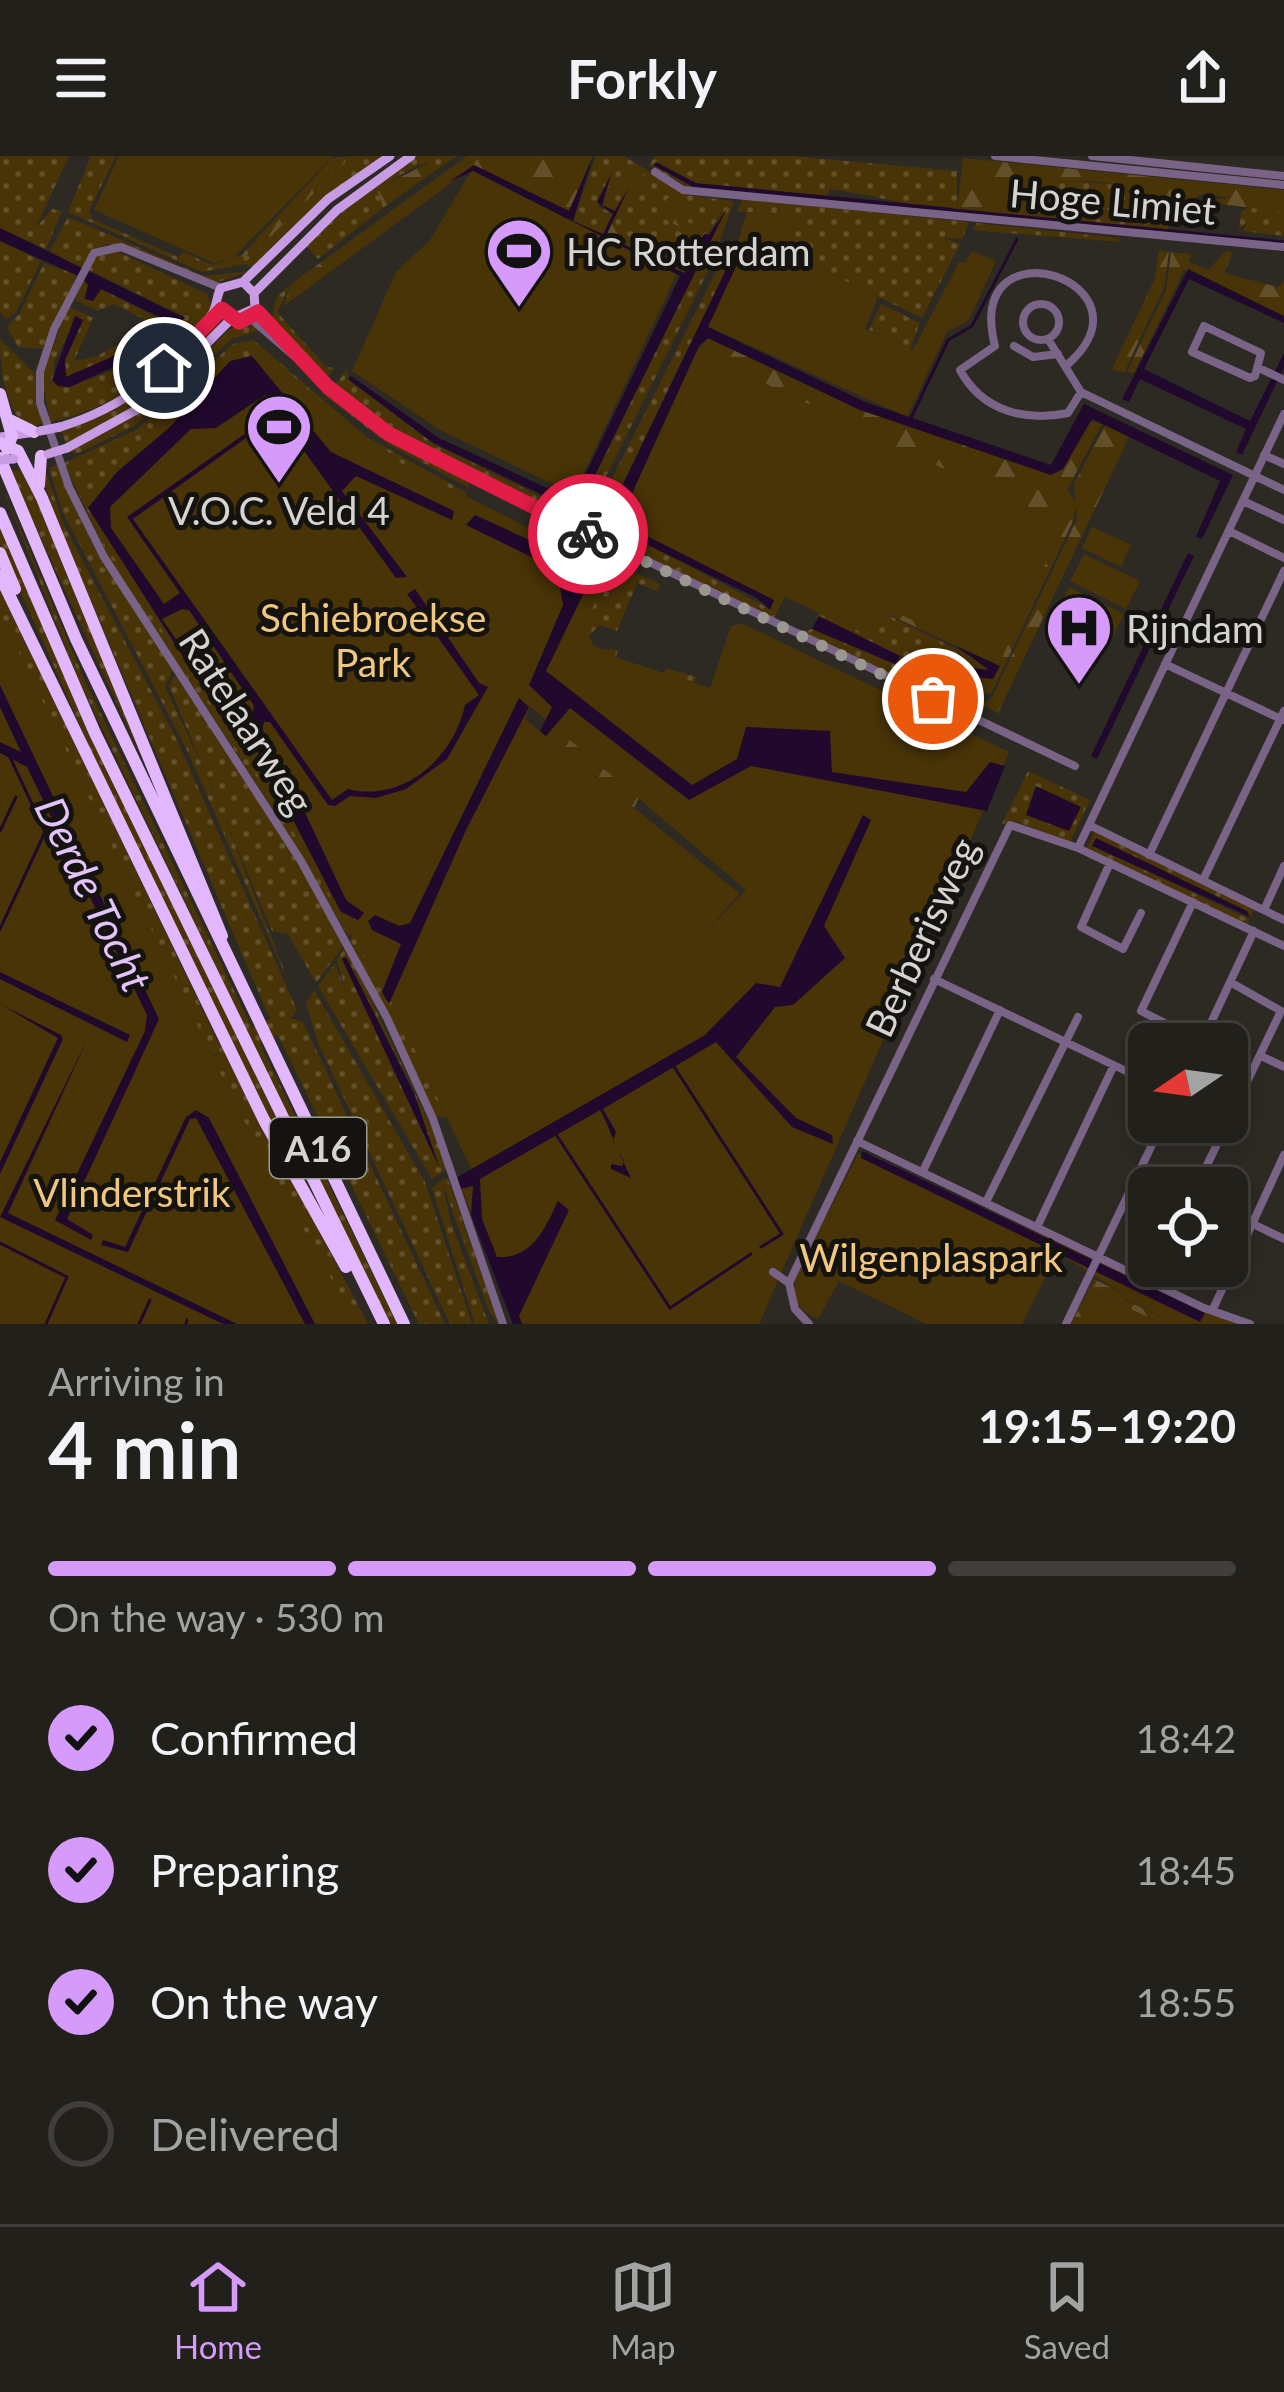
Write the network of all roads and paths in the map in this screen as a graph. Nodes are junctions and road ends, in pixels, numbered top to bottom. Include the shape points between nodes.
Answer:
1 (390, 156) edge
2 (411, 156) edge
3 (995, 156) edge
4 (1092, 156) edge
5 (655, 172) dead end
6 (1284, 176) edge
7 (1284, 185) edge
8 (1284, 247) edge
9 (251, 288) junction
10 (219, 300) junction
11 (255, 313) junction
12 (233, 320) junction
13 (1048, 339) junction
14 (1014, 346) dead end
15 (1058, 354) junction
16 (1066, 366) junction
17 (1258, 368) junction
18 (1282, 380) edge
19 (1081, 392) junction
20 (0, 394) edge
21 (1284, 414) edge
22 (10, 419) junction
23 (37, 432) junction
24 (6, 448) edge
25 (45, 455) junction
26 (1264, 455) junction
27 (1284, 464) edge
28 (1255, 476) junction
29 (1284, 490) edge
30 (42, 498) junction
31 (1243, 501) junction
32 (0, 514) edge
33 (1284, 520) edge
34 (1229, 531) junction
35 (0, 553) edge
36 (1284, 558) edge
37 (1284, 572) edge
38 (0, 576) edge
39 (1165, 664) junction
40 (58, 689) junction
41 (1226, 693) junction
42 (1283, 717) edge
43 (1075, 766) dead end
44 (1089, 825) junction
45 (1078, 848) junction
46 (1149, 855) junction
47 (1110, 863) junction
48 (1284, 866) edge
49 (1203, 880) junction
50 (1193, 902) junction
51 (1264, 910) junction
52 (1141, 913) dead end
53 (1284, 920) edge
54 (1254, 932) junction
55 (1284, 946) edge
56 (232, 972) junction
57 (934, 979) junction
58 (1230, 982) junction
59 (1000, 1010) junction
60 (1282, 1012) edge
61 (1078, 1017) dead end
62 (1162, 1023) edge
63 (1211, 1023) edge
64 (1065, 1041) junction
65 (1261, 1056) junction
66 (1114, 1065) junction
67 (1284, 1067) edge
68 (1128, 1072) edge
69 (857, 1141) junction
70 (1153, 1143) edge
71 (1284, 1155) edge
72 (1206, 1167) edge
73 (922, 1172) junction
74 (986, 1202) junction
75 (1252, 1224) junction
76 (1037, 1227) junction
77 (1284, 1239) edge
78 (1098, 1258) junction
79 (773, 1272) dead end
80 (1128, 1272) edge
81 (789, 1283) junction
82 (1162, 1287) edge
83 (1213, 1309) junction
84 (377, 1310) junction
85 (384, 1324) edge
86 (404, 1324) edge
87 (503, 1324) edge
88 (809, 1324) edge
89 (1066, 1324) edge
90 (1250, 1324) edge

1 - 9 main road via 328,200 262,265
2 - 9 main road
3 - 7 street
4 - 6 street
5 - 8 street, Hoge Limiet via 682,190
9 - 10 main road via 227,289
9 - 11 main road
10 - 12 main road
10 - 23 main road, bridge via 134,392
10 - 87 street, Ratelaarweg via 115,246 94,253 43,356 38,387 69,487 104,557 302,861 377,999 433,1118
11 - 12 main road
11 - 43 street via 366,418 425,456
12 - 25 main road, bridge via 147,404
13 - 13 street via 1058,316 1047,305 1033,306 1024,314 1025,331
13 - 15 street
14 - 15 street via 1033,357
15 - 16 street
16 - 19 street
16 - 19 street via 1091,331 1092,315 1081,291 1053,272 1019,276 994,299 995,346 960,370 1000,408 1049,417 1068,413
17 - 17 street via 1261,353 1199,328 1192,352 1250,378
17 - 18 street
19 - 28 street
20 - 22 highway, A16
21 - 26 street
22 - 23 highway
22 - 24 highway, A16
23 - 24 main road
24 - 25 main road
24 - 30 highway, A16
24 - 56 highway, A16 via 76,639
25 - 30 highway, A16 via 37,475
26 - 27 street
26 - 28 street
28 - 29 street
28 - 31 street
30 - 56 highway, A16 via 178,820
31 - 33 street
31 - 34 street
32 - 84 highway, A16 via 95,733
34 - 36 street
34 - 39 street
35 - 40 highway
37 - 41 street
38 - 40 highway, A16
39 - 41 street
39 - 44 street
40 - 84 highway, A16 via 275,1141
41 - 42 street
41 - 46 street
42 - 49 street
44 - 45 street
44 - 46 street
45 - 47 street
45 - 57 street, Berberisweg via 1010,825
46 - 49 street
47 - 50 street
47 - 52 street via 1081,927 1124,949
48 - 51 street
49 - 51 street
50 - 54 street
50 - 62 street via 1141,1012
51 - 53 street
54 - 55 street
54 - 58 street
56 - 86 highway, A16
57 - 59 street
57 - 69 street, Berberisweg
58 - 60 street
58 - 63 street
59 - 64 street
59 - 73 street
60 - 65 street
61 - 64 street
64 - 66 street
64 - 74 street
65 - 67 street
65 - 72 street
66 - 68 street
66 - 76 street
69 - 73 street
69 - 81 street, Berberisweg
70 - 78 street
71 - 75 street
73 - 74 street
74 - 76 street
75 - 77 street
75 - 83 street
76 - 78 street
78 - 80 street
78 - 89 street
79 - 81 street
81 - 88 street via 795,1309
82 - 83 street
83 - 90 street
84 - 85 highway, A16

